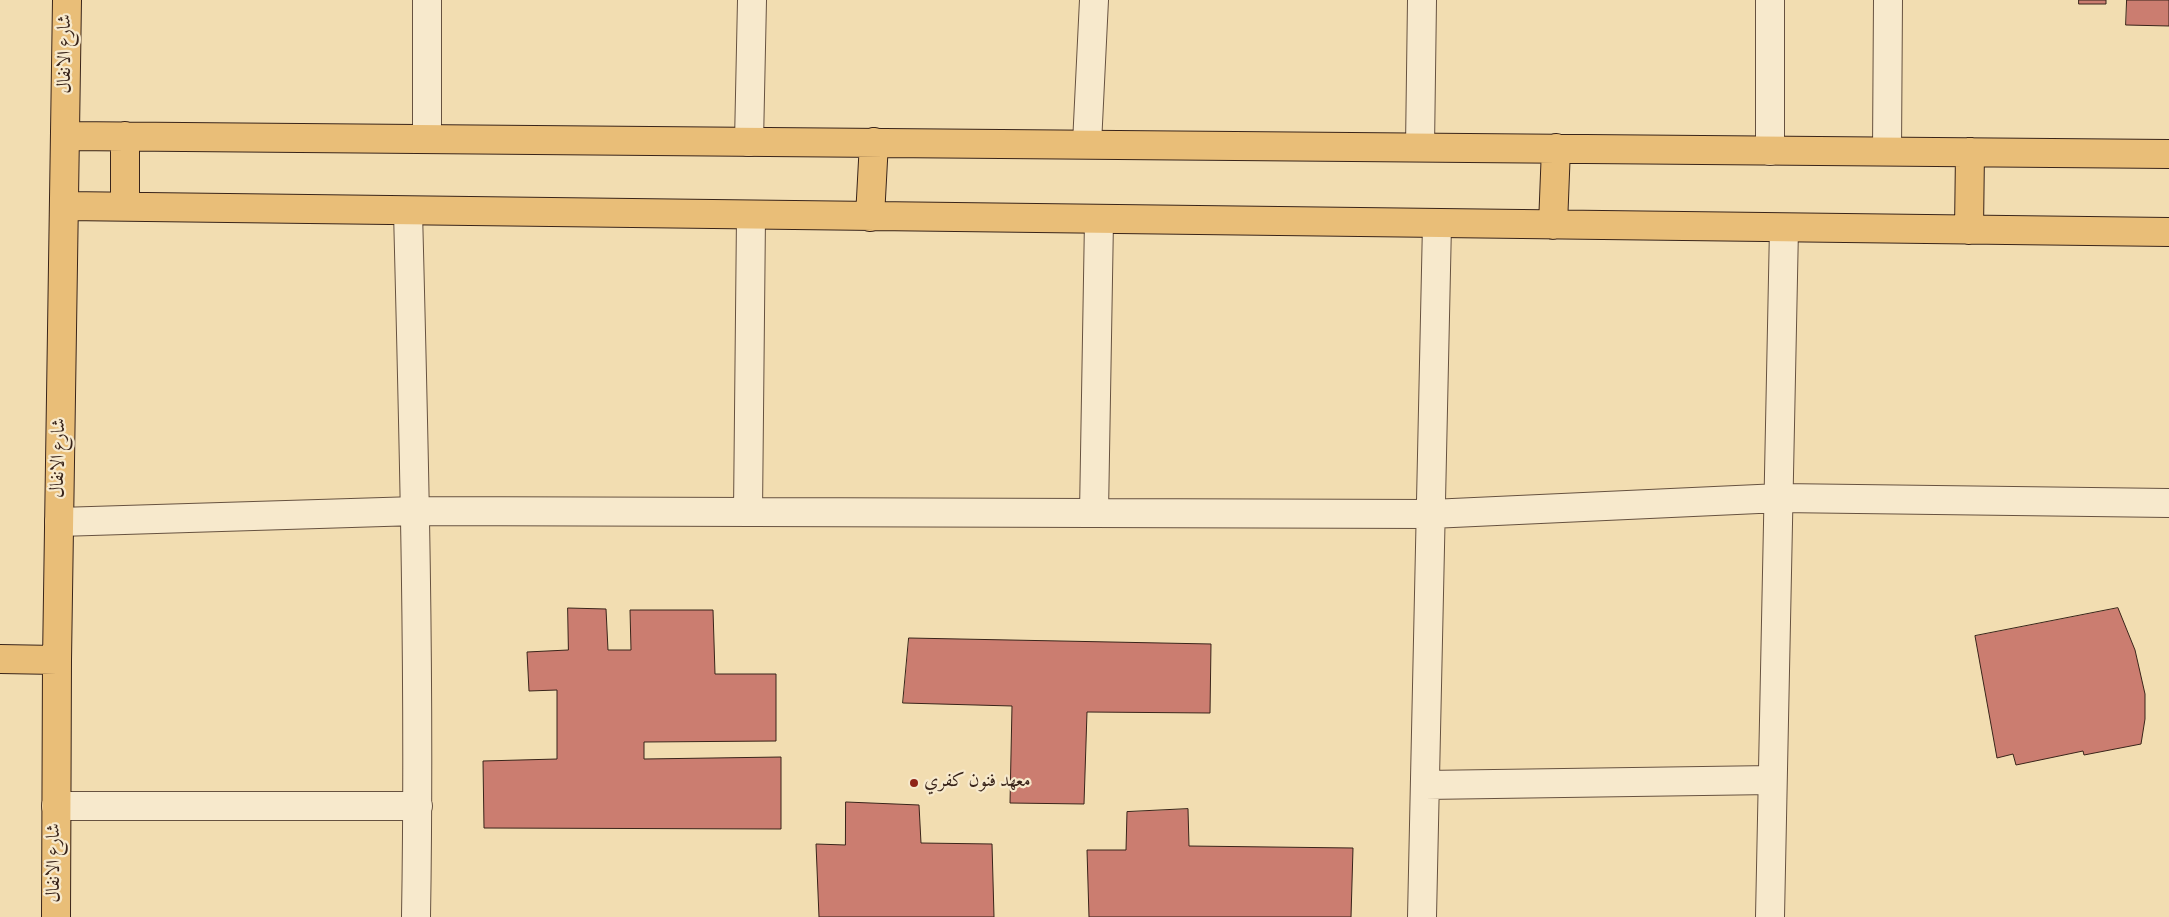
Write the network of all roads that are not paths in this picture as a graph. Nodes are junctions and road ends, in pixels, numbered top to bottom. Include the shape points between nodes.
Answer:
1 (67, 0) edge
2 (426, 0) edge
3 (752, 0) edge
4 (1094, 0) edge
5 (1422, 0) edge
6 (1770, 0) edge
7 (1888, 0) edge
8 (66, 136) junction
9 (125, 136) junction
10 (426, 138) junction
11 (749, 142) junction
12 (874, 142) junction
13 (1087, 144) junction
14 (1420, 147) junction
15 (1556, 148) junction
16 (1770, 151) junction
17 (1887, 151) junction
18 (1970, 152) junction
19 (2169, 154) edge
20 (66, 206) junction
21 (125, 206) junction
22 (408, 211) junction
23 (751, 216) junction
24 (870, 217) junction
25 (1099, 220) junction
26 (1437, 224) junction
27 (1553, 225) junction
28 (1784, 228) junction
29 (1969, 230) junction
30 (2169, 232) edge
31 (1780, 498) junction
32 (2169, 503) edge
33 (416, 511) junction
34 (748, 512) junction
35 (1094, 513) junction
36 (1431, 514) junction
37 (59, 522) junction
38 (0, 659) edge
39 (57, 660) junction
40 (1772, 780) junction
41 (1425, 784) junction
42 (56, 806) junction
43 (418, 806) junction
44 (56, 917) edge
45 (416, 917) edge
46 (1422, 917) edge
47 (1770, 917) edge

1 - 8 main road, شارع الانفال
2 - 10 street
3 - 11 street
4 - 13 street
5 - 14 street
6 - 16 street
7 - 17 street
8 - 9 main road
8 - 20 main road, شارع الانفال
9 - 10 main road
9 - 21 main road
10 - 11 main road
11 - 12 main road
12 - 13 main road
12 - 24 main road
13 - 14 main road
14 - 15 main road
15 - 16 main road
15 - 27 main road
16 - 17 main road
17 - 18 main road
18 - 19 main road
18 - 29 main road
20 - 21 main road
20 - 37 main road, شارع الانفال
21 - 22 main road
22 - 23 main road
22 - 33 street
23 - 24 main road
23 - 34 street
24 - 25 main road
25 - 26 main road
25 - 35 street
26 - 27 main road
26 - 36 street
27 - 28 main road
28 - 29 main road
28 - 31 street
29 - 30 main road
31 - 32 street
31 - 36 street
31 - 40 street
33 - 34 street
33 - 37 street
33 - 43 street
34 - 35 street
35 - 36 street
36 - 41 street
37 - 39 main road, شارع الانفال
38 - 39 main road
39 - 42 main road, شارع الانفال
40 - 41 street
40 - 47 street
41 - 46 street
42 - 43 street
42 - 44 main road, شارع الانفال
43 - 45 street

